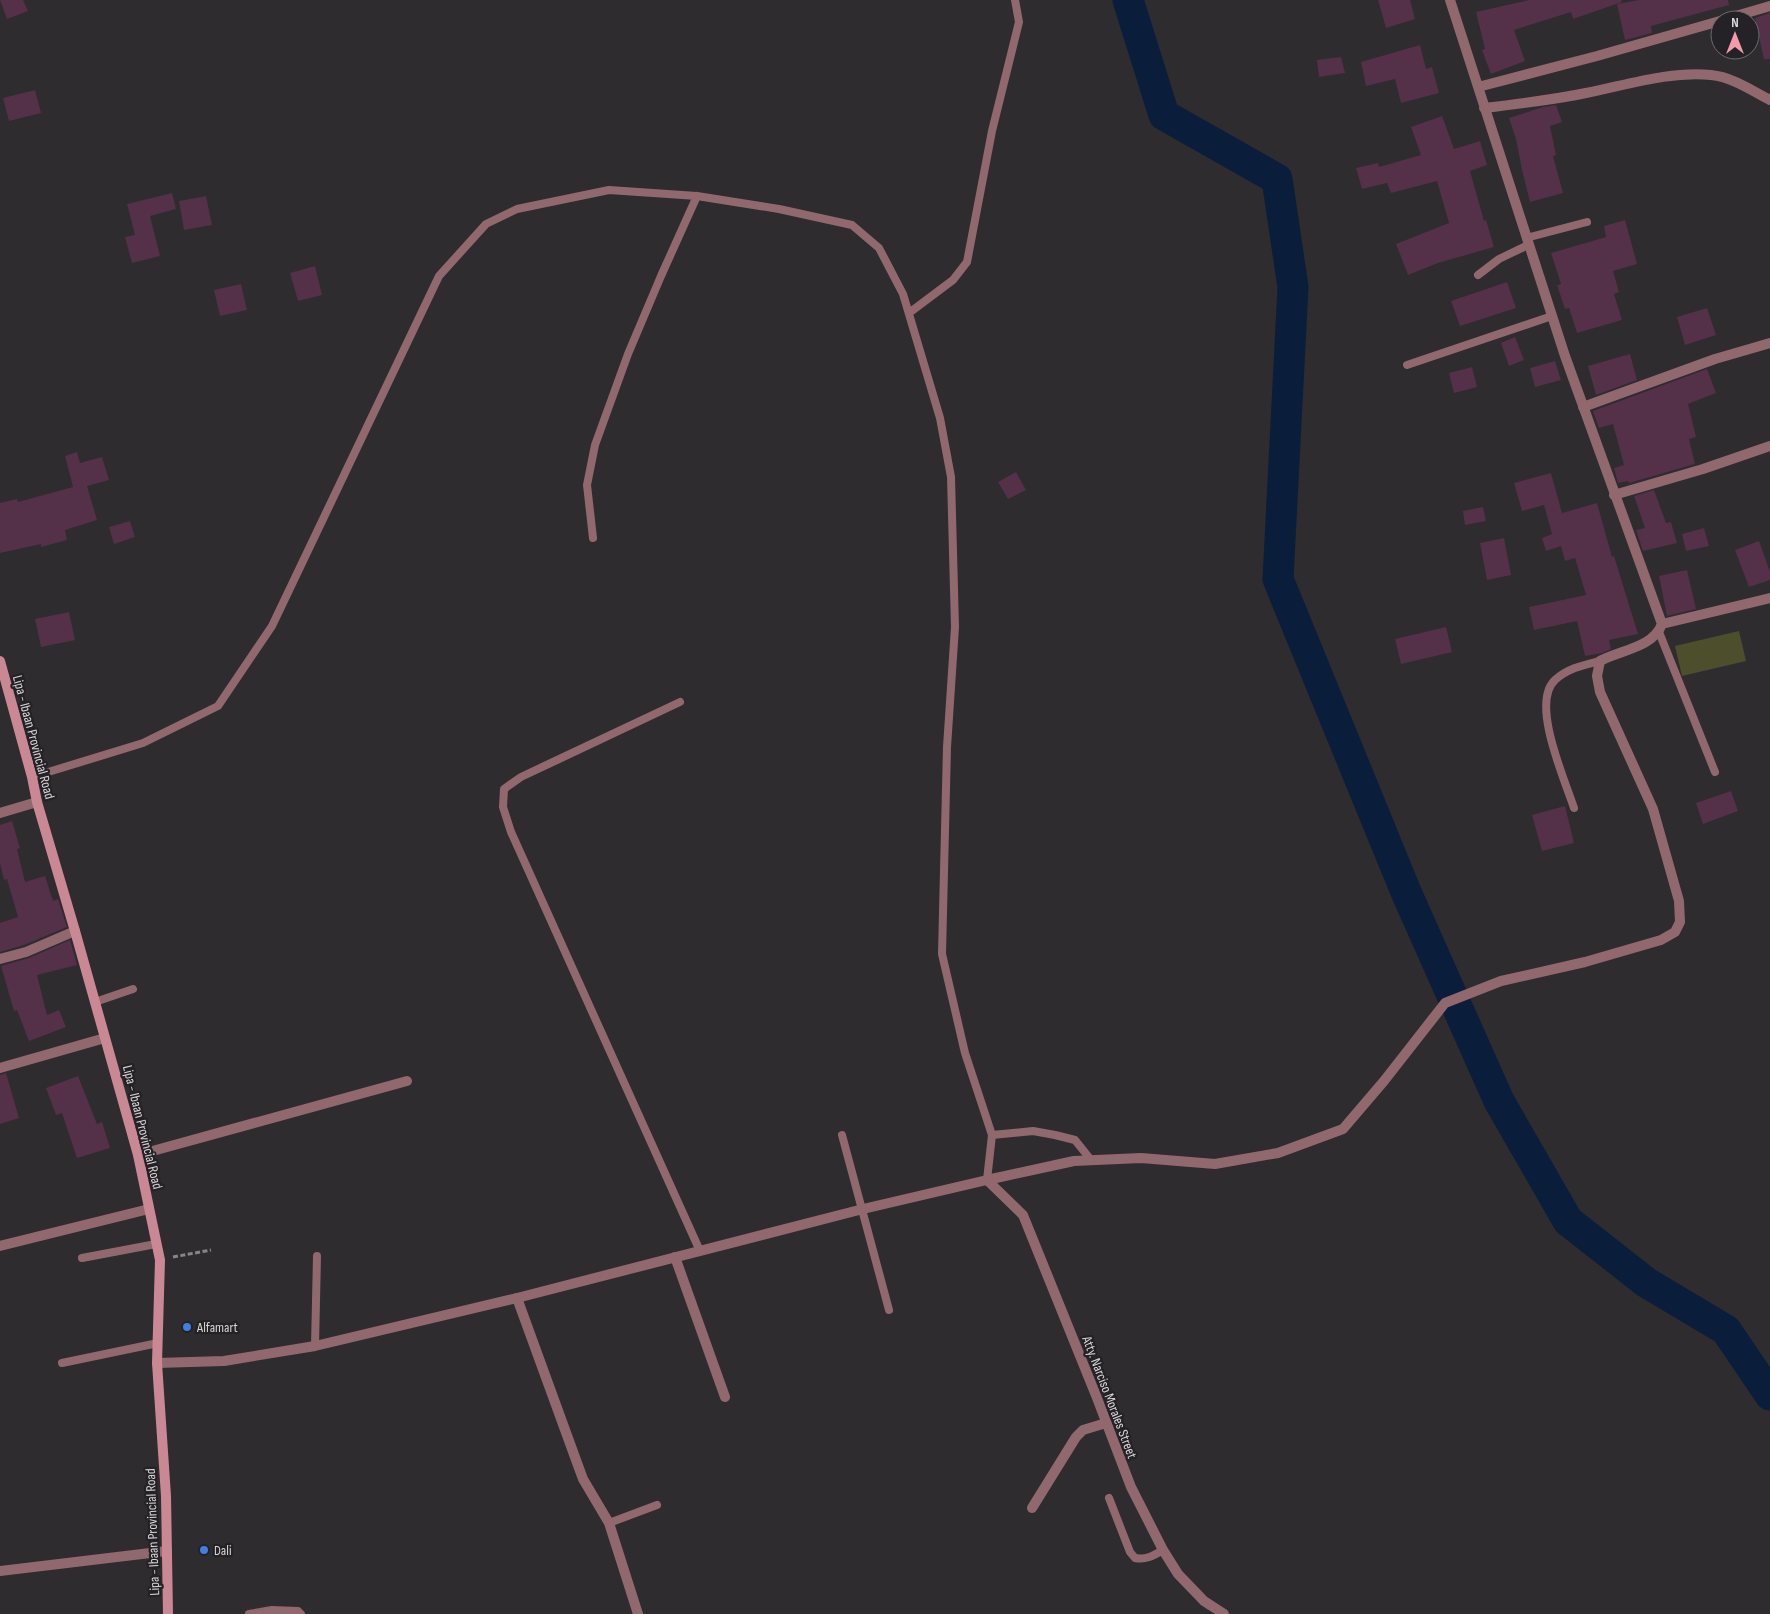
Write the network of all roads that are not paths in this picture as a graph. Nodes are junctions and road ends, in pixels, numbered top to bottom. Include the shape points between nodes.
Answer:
1 (1016, 0) edge
2 (1450, 0) edge
3 (1770, 6) edge
4 (1756, 10) edge
5 (1710, 23) edge
6 (1478, 87) junction
7 (1770, 100) edge
8 (1484, 108) junction
9 (696, 196) junction
10 (1587, 222) dead end
11 (1527, 241) junction
12 (1478, 275) dead end
13 (909, 313) junction
14 (1552, 316) junction
15 (1770, 342) edge
16 (1407, 365) dead end
17 (1583, 407) junction
18 (1770, 446) edge
19 (1614, 495) junction
20 (593, 538) dead end
21 (1770, 598) edge
22 (1660, 628) junction
23 (0, 660) edge
24 (1600, 661) junction
25 (680, 702) dead end
26 (1715, 772) dead end
27 (32, 777) junction
28 (37, 802) junction
29 (1574, 808) dead end
30 (0, 813) edge
31 (75, 931) junction
32 (0, 959) edge
33 (133, 989) dead end
34 (95, 1002) junction
35 (105, 1038) junction
36 (0, 1068) edge
37 (407, 1081) dead end
38 (842, 1135) dead end
39 (992, 1135) junction
40 (138, 1155) junction
41 (1091, 1160) junction
42 (987, 1180) junction
43 (149, 1209) junction
44 (863, 1209) junction
45 (156, 1244) junction
46 (0, 1246) edge
47 (700, 1251) junction
48 (317, 1256) dead end
49 (675, 1257) junction
50 (82, 1258) dead end
51 (517, 1298) junction
52 (889, 1310) dead end
53 (158, 1343) junction
54 (315, 1346) junction
55 (62, 1363) dead end
56 (157, 1363) junction
57 (725, 1397) dead end
58 (1106, 1423) junction
59 (1110, 1498) dead end
60 (657, 1506) dead end
61 (1032, 1508) dead end
62 (609, 1523) junction
63 (1163, 1550) junction
64 (167, 1551) junction
65 (0, 1571) edge
66 (168, 1614) edge
67 (249, 1614) edge
68 (301, 1614) edge
69 (638, 1614) edge
70 (1224, 1614) edge

1 - 13 lane via 1019,22 992,131 967,262 953,280
2 - 6 street
3 - 4 street
5 - 6 street
6 - 8 street
7 - 8 street via 1731,79 1680,75 1549,101
8 - 11 street
9 - 13 lane via 852,225 879,248 903,294
9 - 20 lane via 632,346 595,445 588,485
9 - 27 lane via 609,190 517,209 486,224 439,276 272,626 218,706 143,743
10 - 11 lane
11 - 12 lane
11 - 14 street
13 - 39 lane via 940,418 951,477 955,627 947,747 942,954 965,1053
14 - 16 lane
14 - 17 street
15 - 17 street
17 - 19 street
18 - 19 street
19 - 22 street
21 - 22 street
22 - 24 street via 1645,643
22 - 26 lane
23 - 27 main road, Lipa - Ibaan Provincial Road
24 - 29 lane via 1572,668 1554,681 1546,698 1546,726
24 - 41 street via 1597,676 1600,692 1653,809 1679,901 1680,922 1675,932 1662,940 1585,962 1501,981 1445,1003 1343,1129 1278,1153 1215,1164 1141,1158
25 - 47 lane via 521,777 504,789 503,807 511,832
27 - 28 main road, Lipa - Ibaan Provincial Road
28 - 30 street
28 - 31 main road, Lipa - Ibaan Provincial Road
31 - 32 street via 26,952
31 - 34 main road, Lipa - Ibaan Provincial Road
33 - 34 lane
34 - 35 main road, Lipa - Ibaan Provincial Road
35 - 36 street
35 - 40 main road, Lipa - Ibaan Provincial Road
37 - 40 street
38 - 44 lane
39 - 41 lane via 1033,1131 1075,1140
39 - 42 lane
40 - 43 main road, Lipa - Ibaan Provincial Road
41 - 42 street
42 - 44 street
42 - 58 street, Atty. Narciso Morales Street via 1023,1215
43 - 45 main road, Lipa - Ibaan Provincial Road
43 - 46 street
44 - 47 street
44 - 52 lane
45 - 50 lane
45 - 53 main road, Lipa - Ibaan Provincial Road via 160,1260
47 - 49 street
48 - 54 lane
49 - 51 street
49 - 57 street
51 - 54 street
51 - 62 street via 576,1460
53 - 55 lane
53 - 56 main road, Lipa - Ibaan Provincial Road
54 - 56 street via 224,1362
56 - 64 main road, Lipa - Ibaan Provincial Road
58 - 61 street via 1083,1430 1076,1437
58 - 63 street, Atty. Narciso Morales Street via 1131,1487
59 - 63 lane via 1134,1558 1148,1558
60 - 62 lane
62 - 69 street
63 - 70 street, Atty. Narciso Morales Street via 1178,1574 1204,1601
64 - 65 street
64 - 66 main road, Lipa - Ibaan Provincial Road
67 - 68 lane via 272,1610 298,1611

